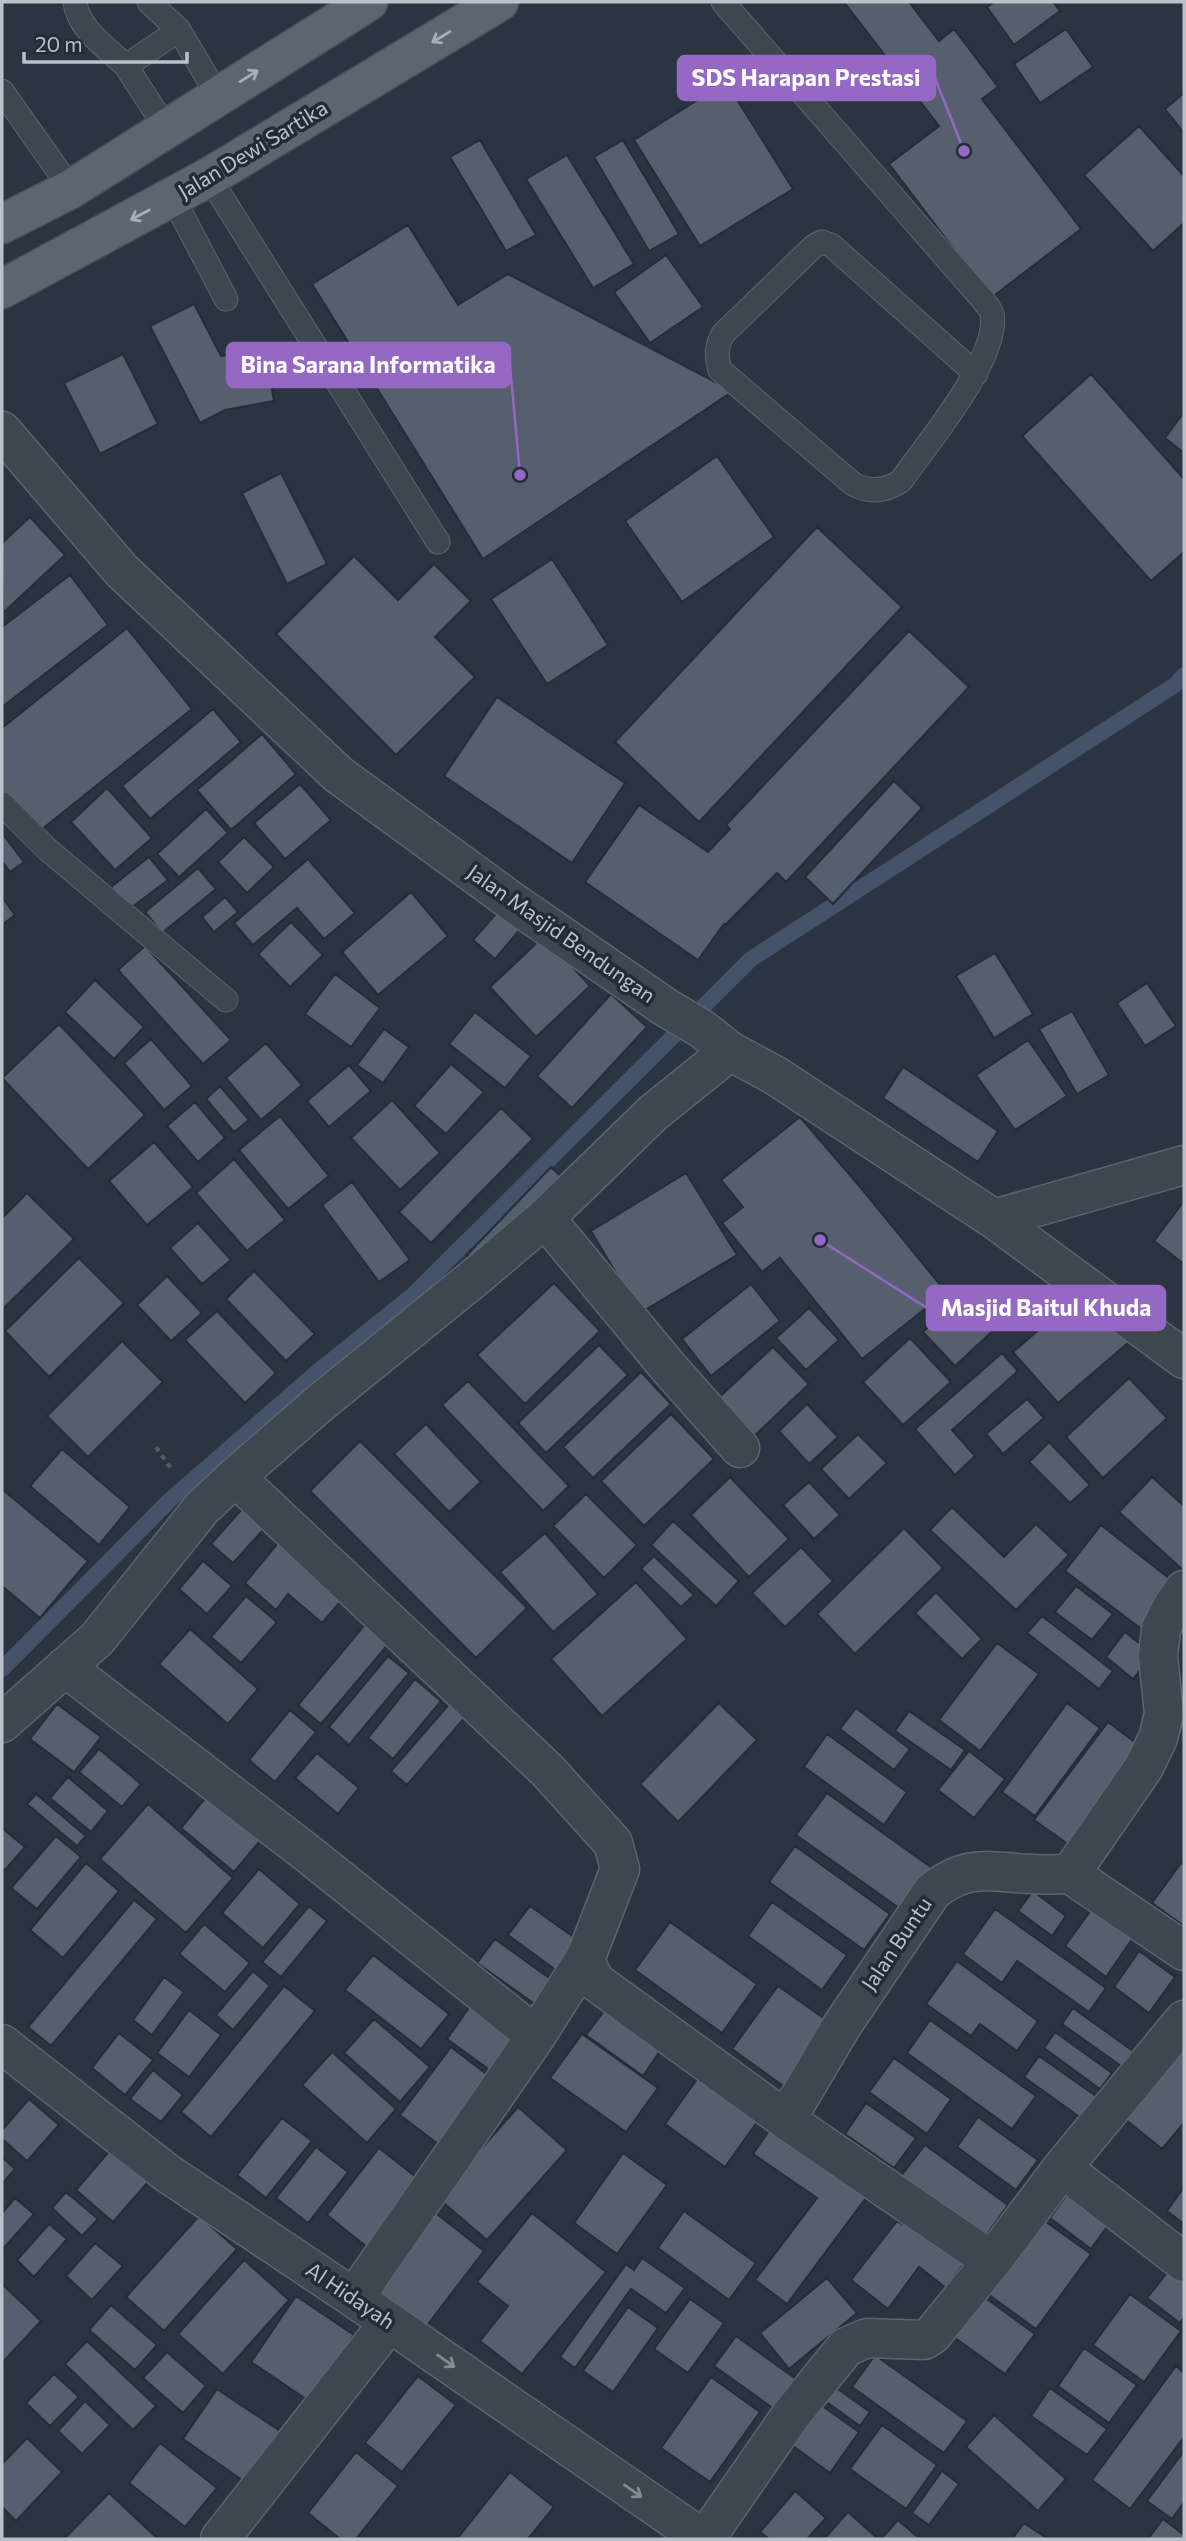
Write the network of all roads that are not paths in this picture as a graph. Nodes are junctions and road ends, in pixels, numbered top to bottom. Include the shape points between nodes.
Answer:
1 (75, 2) edge
2 (149, 2) edge
3 (368, 2) edge
4 (499, 2) edge
5 (723, 2) edge
6 (179, 30) junction
7 (126, 66) junction
8 (2, 92) edge
9 (218, 96) junction
10 (167, 130) junction
11 (209, 177) junction
12 (71, 189) junction
13 (173, 198) junction
14 (2, 224) edge
15 (2, 289) edge
16 (226, 299) dead end
17 (976, 374) junction
18 (2, 431) edge
19 (438, 542) dead end
20 (2, 804) edge
21 (226, 1000) dead end
22 (716, 1040) junction
23 (1184, 1165) edge
24 (545, 1218) junction
25 (994, 1219) junction
26 (1184, 1359) edge
27 (740, 1448) dead end
28 (236, 1477) junction
29 (1184, 1590) edge
30 (65, 1667) junction
31 (2, 1723) edge
32 (1070, 1874) junction
33 (1184, 1951) edge
34 (586, 1957) junction
35 (1184, 2020) edge
36 (536, 2036) junction
37 (2, 2044) edge
38 (786, 2120) junction
39 (1062, 2168) junction
40 (992, 2261) junction
41 (1184, 2262) edge
42 (354, 2298) junction
43 (390, 2323) junction
44 (220, 2539) edge
45 (704, 2539) edge

1 - 7 lane via 88,31
2 - 6 lane
9 -> 3 main road
4 -> 11 main road, Jalan Dewi Sartika
5 - 17 lane via 984,300 992,314 991,331
6 - 7 lane
6 - 9 lane
7 - 10 lane
8 - 12 lane
9 - 10 main road
10 - 12 main road
11 - 13 main road, Jalan Dewi Sartika
11 - 19 lane
12 - 14 main road
13 -> 15 main road, Jalan Dewi Sartika
13 - 16 lane
17 - 17 lane via 901,481 889,489 864,490 720,370 717,345 723,334 822,242 831,245
18 - 22 street, Jalan Masjid Bendungan via 122,571 339,775 514,903
20 - 21 lane via 47,849
22 - 24 street via 653,1113
22 - 25 street, Jalan Masjid Bendungan
23 - 25 street
24 - 27 street
24 - 28 street
25 - 26 street, Jalan Masjid Bendungan
28 - 30 street via 202,1508 97,1639
28 - 34 street via 547,1770 613,1843 620,1869
29 - 32 street via 1161,1629 1158,1656 1164,1714 1158,1738
30 - 31 street
30 - 36 street
32 - 33 street
32 - 38 street, Jalan Buntu via 969,1871 947,1879 932,1892 841,2027
34 - 36 street
34 - 38 street via 596,1982
35 - 39 street
36 - 42 street
37 - 42 street, Al Hidayah via 167,2173
38 - 40 street
39 - 40 street
39 - 41 street
40 - 45 street via 924,2340 867,2338 846,2347 791,2415
42 - 43 street, Al Hidayah
43 - 44 street
43 -> 45 street, Al Hidayah

